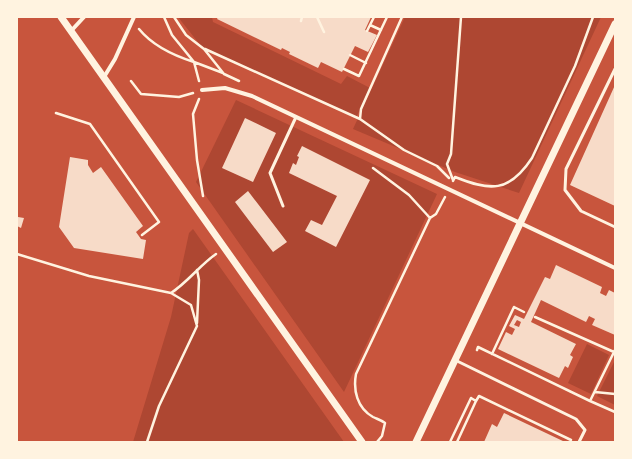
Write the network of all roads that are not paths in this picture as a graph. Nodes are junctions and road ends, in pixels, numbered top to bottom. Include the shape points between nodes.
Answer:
1 (61, 17) edge
2 (84, 17) edge
3 (133, 19) edge
4 (615, 24) edge
5 (71, 31) junction
6 (615, 69) edge
7 (104, 77) junction
8 (202, 90) road end
9 (296, 117) junction
10 (283, 206) dead end
11 (520, 223) junction
12 (615, 227) edge
13 (615, 268) edge
14 (455, 360) junction
15 (362, 442) edge
16 (416, 442) edge
17 (577, 442) edge

1 - 5 street
2 - 5 street
3 - 7 street
4 - 11 street
5 - 7 street
6 - 12 lane via 566,169 565,190 581,211
7 - 15 street
8 - 9 street via 225,88 252,96
9 - 10 lane via 270,173
9 - 11 street
11 - 13 street
11 - 14 street
14 - 16 street
14 - 17 lane via 576,418 585,430

